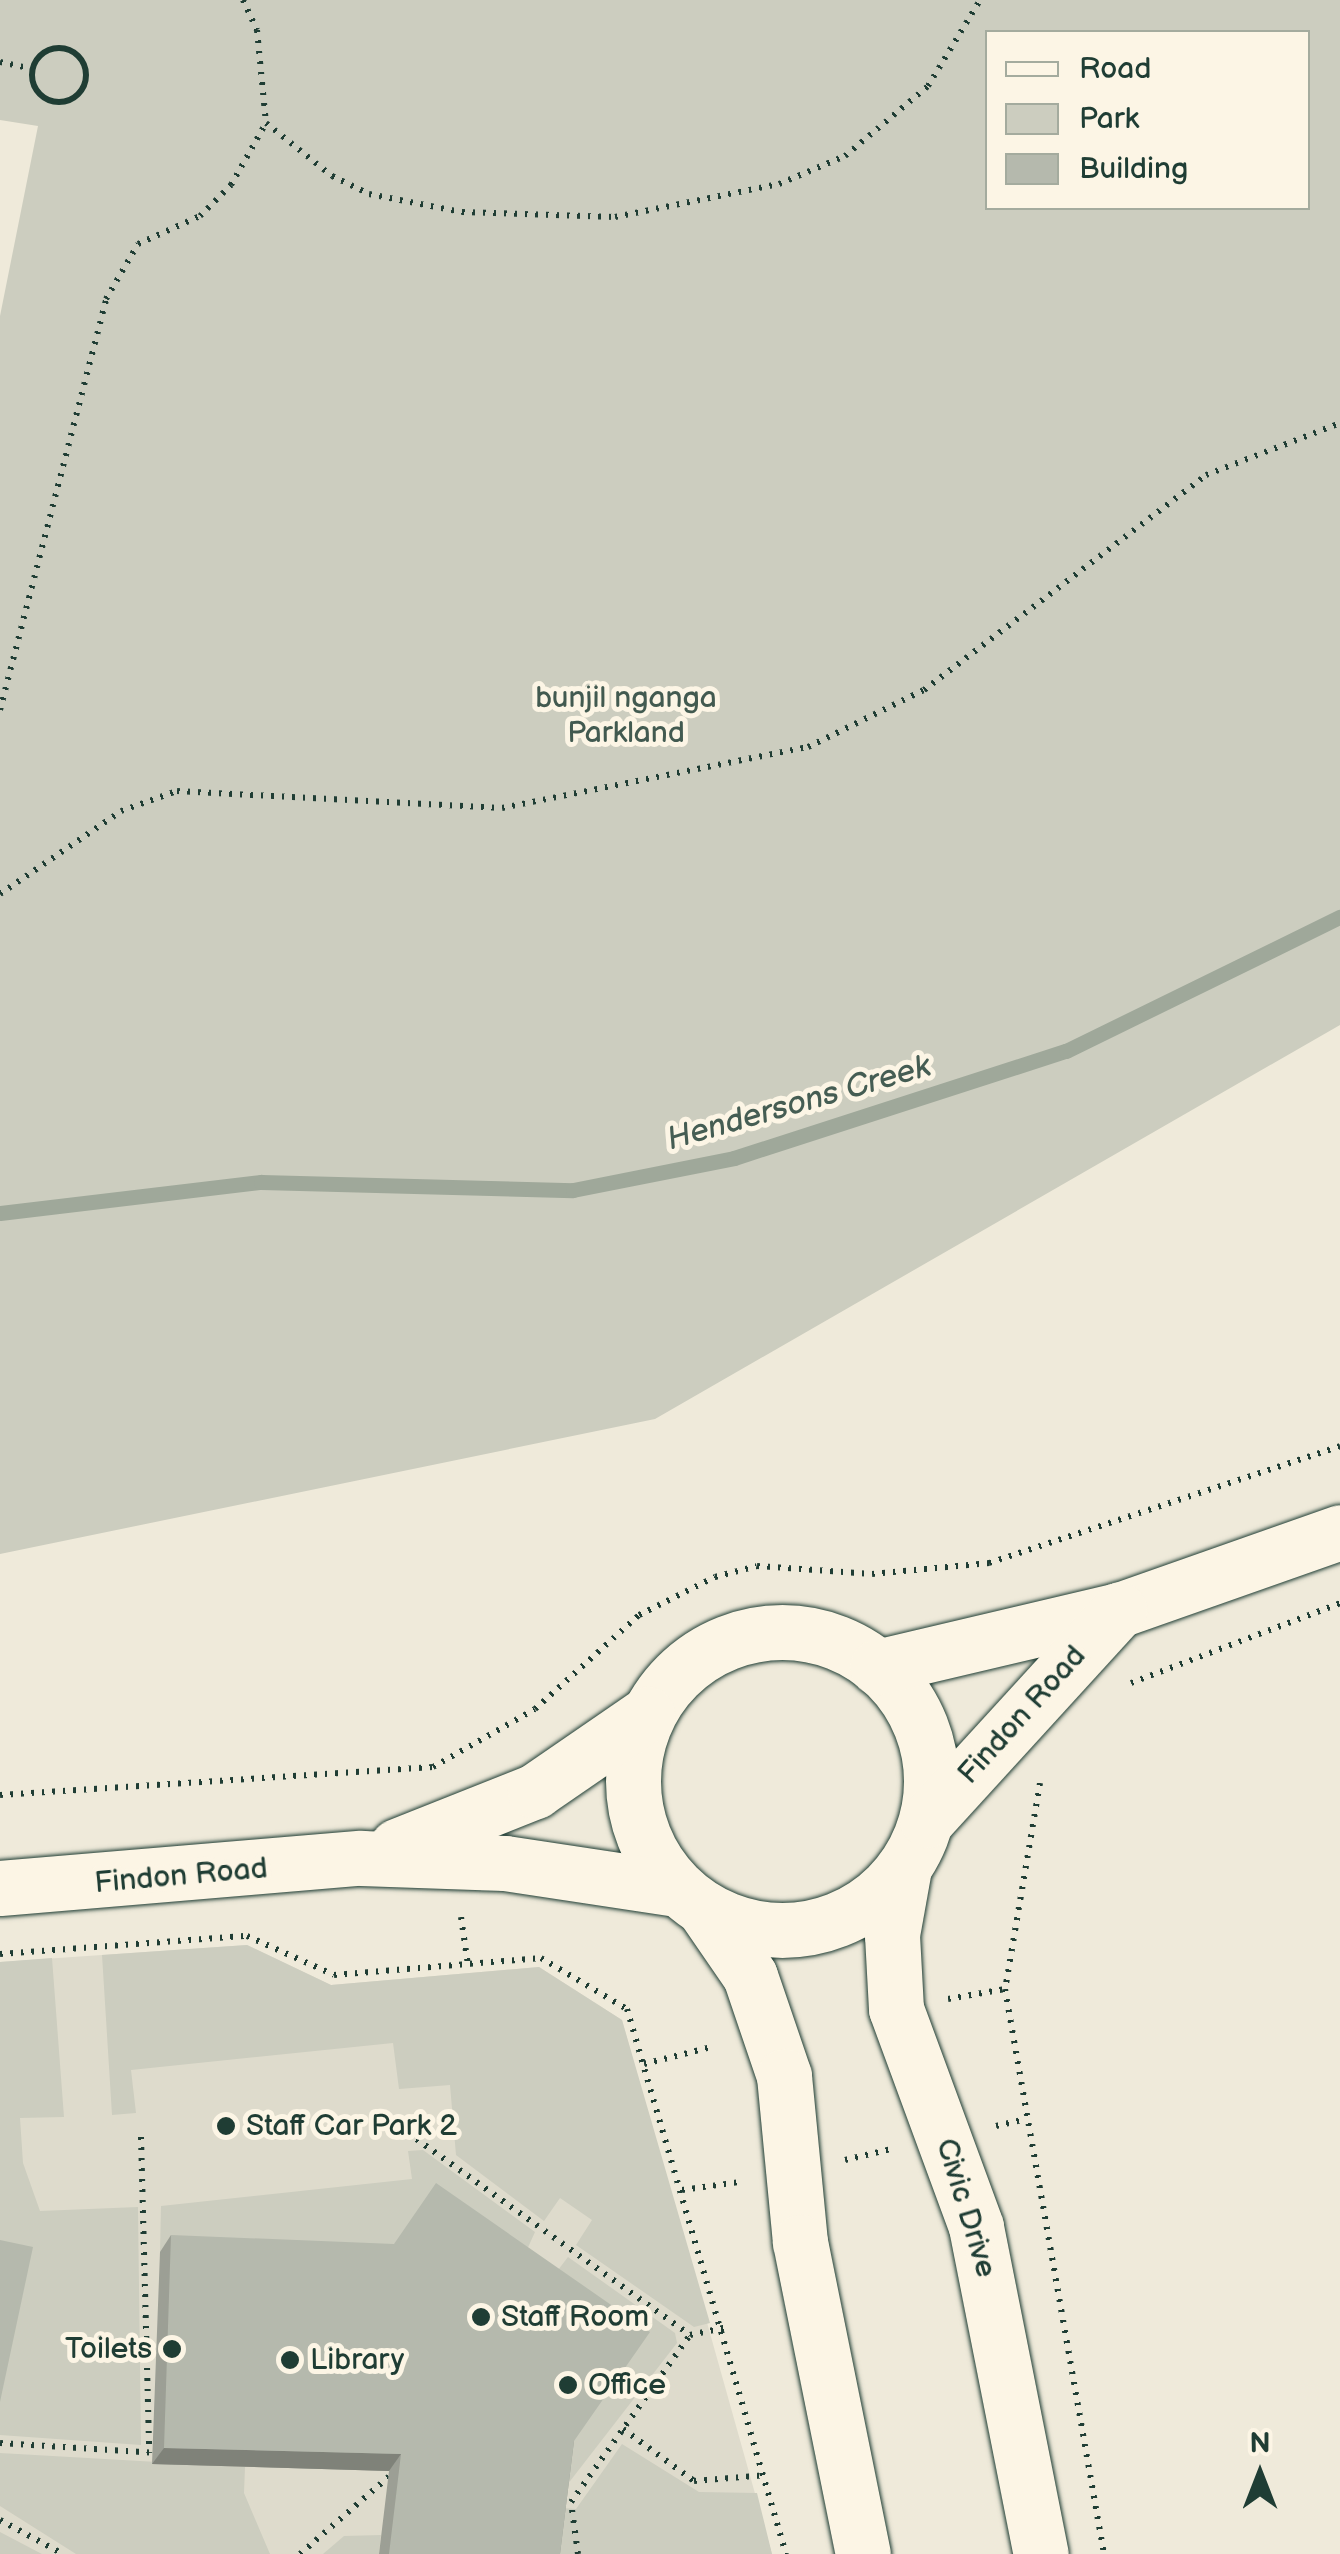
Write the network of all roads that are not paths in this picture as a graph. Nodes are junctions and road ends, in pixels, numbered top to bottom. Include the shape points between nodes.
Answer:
1 (1340, 1532) edge
2 (1118, 1610) junction
3 (877, 1667) junction
4 (648, 1714) junction
5 (915, 1844) junction
6 (361, 1858) junction
7 (0, 1888) edge
8 (691, 1899) junction
9 (863, 2554) edge
10 (1041, 2554) edge

1 - 2 main road, Findon Road
2 - 3 main road, Findon Road
2 - 5 main road, Findon Road
3 - 4 main road via 836,1642 789,1632 741,1637 671,1680
3 - 5 main road via 924,1736
4 - 6 main road, Findon Road via 535,1792
4 - 8 main road via 633,1759 634,1807 649,1852
5 - 8 main road via 834,1922 790,1930
5 - 10 main road, Civic Drive via 890,1974 976,2227
6 - 7 main road, Findon Road
6 - 8 main road, Findon Road via 506,1863
8 - 9 main road via 730,1941 772,2032

